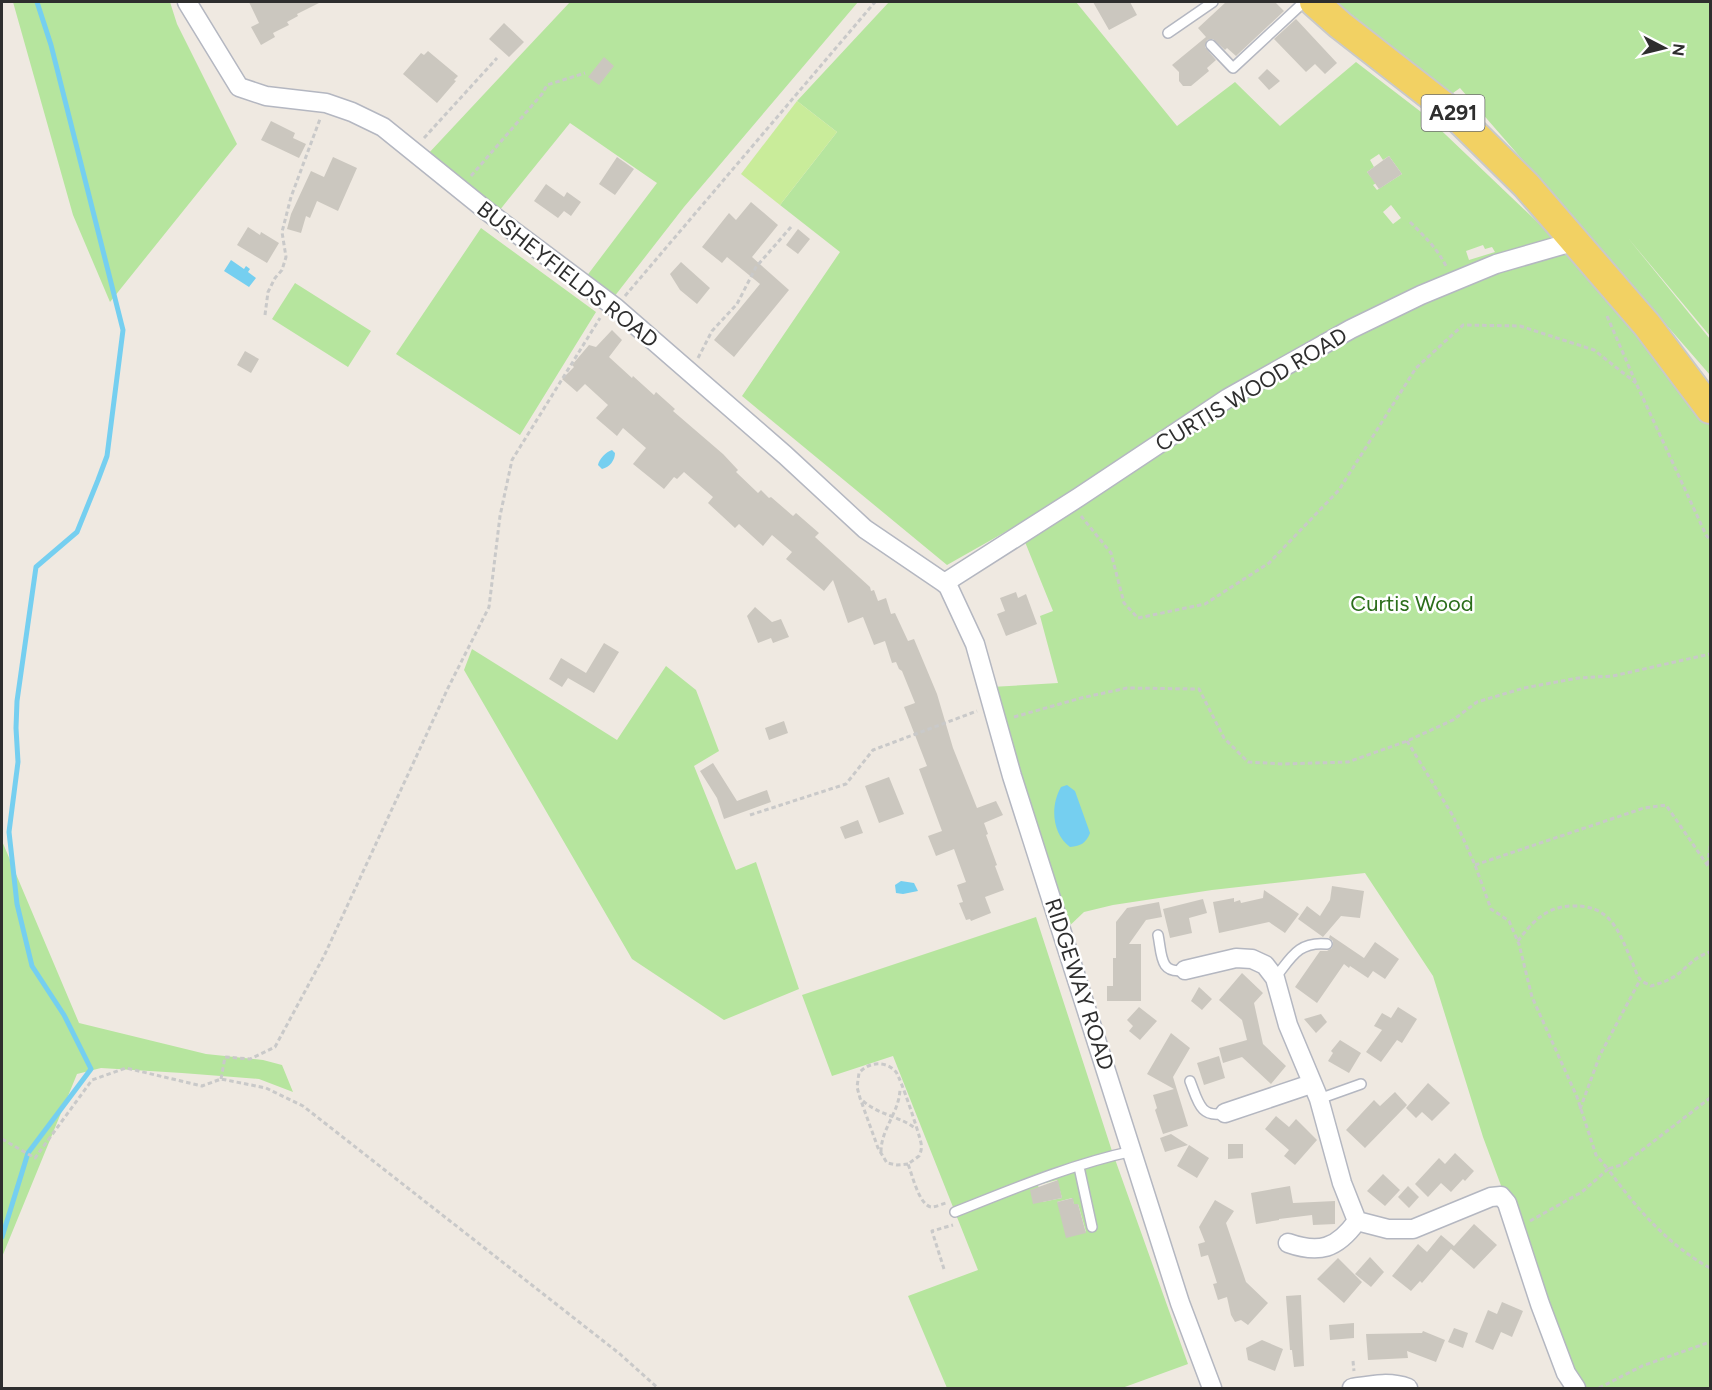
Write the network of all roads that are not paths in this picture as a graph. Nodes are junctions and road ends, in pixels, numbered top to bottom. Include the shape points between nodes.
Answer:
1 (187, 2) edge
2 (1213, 2) edge
3 (1304, 2) edge
4 (1314, 2) edge
5 (1168, 33) dead end
6 (1211, 45) dead end
7 (1576, 241) junction
8 (1710, 409) edge
9 (946, 583) junction
10 (1158, 935) dead end
11 (1327, 944) dead end
12 (1185, 970) joint
13 (1275, 978) junction
14 (1190, 1081) dead end
15 (1361, 1084) dead end
16 (1315, 1091) junction
17 (1225, 1113) joint
18 (1133, 1151) junction
19 (1078, 1167) junction
20 (955, 1212) road end
21 (1357, 1221) junction
22 (1092, 1227) dead end
23 (1288, 1243) dead end
24 (1212, 1389) edge
25 (1352, 1389) edge
26 (1408, 1389) edge
27 (1576, 1389) edge

1 - 9 street, BUSHEYFIELDS ROAD via 239,87 266,96 326,103 383,127 616,308 866,529
2 - 5 lane
3 - 6 lane via 1233,68
4 - 7 main road, A291 via 1453,113 1526,184
7 - 8 main road, A291 via 1647,324
7 - 9 street, CURTIS WOOD ROAD via 1496,264 1351,329 1228,398
9 - 18 street, RIDGEWAY ROAD via 975,645 1012,776
10 - 12 lane via 1164,964 1168,969
11 - 13 lane via 1304,945
12 - 13 street via 1236,958 1252,959 1265,965
13 - 16 street via 1288,1025
14 - 17 lane via 1206,1112 1215,1116
15 - 16 lane
16 - 17 street
16 - 21 street
18 - 19 lane
18 - 24 street, RIDGEWAY ROAD via 1180,1303
19 - 20 lane
19 - 22 lane
21 - 23 street via 1328,1247 1315,1250
21 - 27 street via 1388,1229 1413,1229 1501,1196 1507,1203 1566,1373
25 - 26 street via 1377,1384

